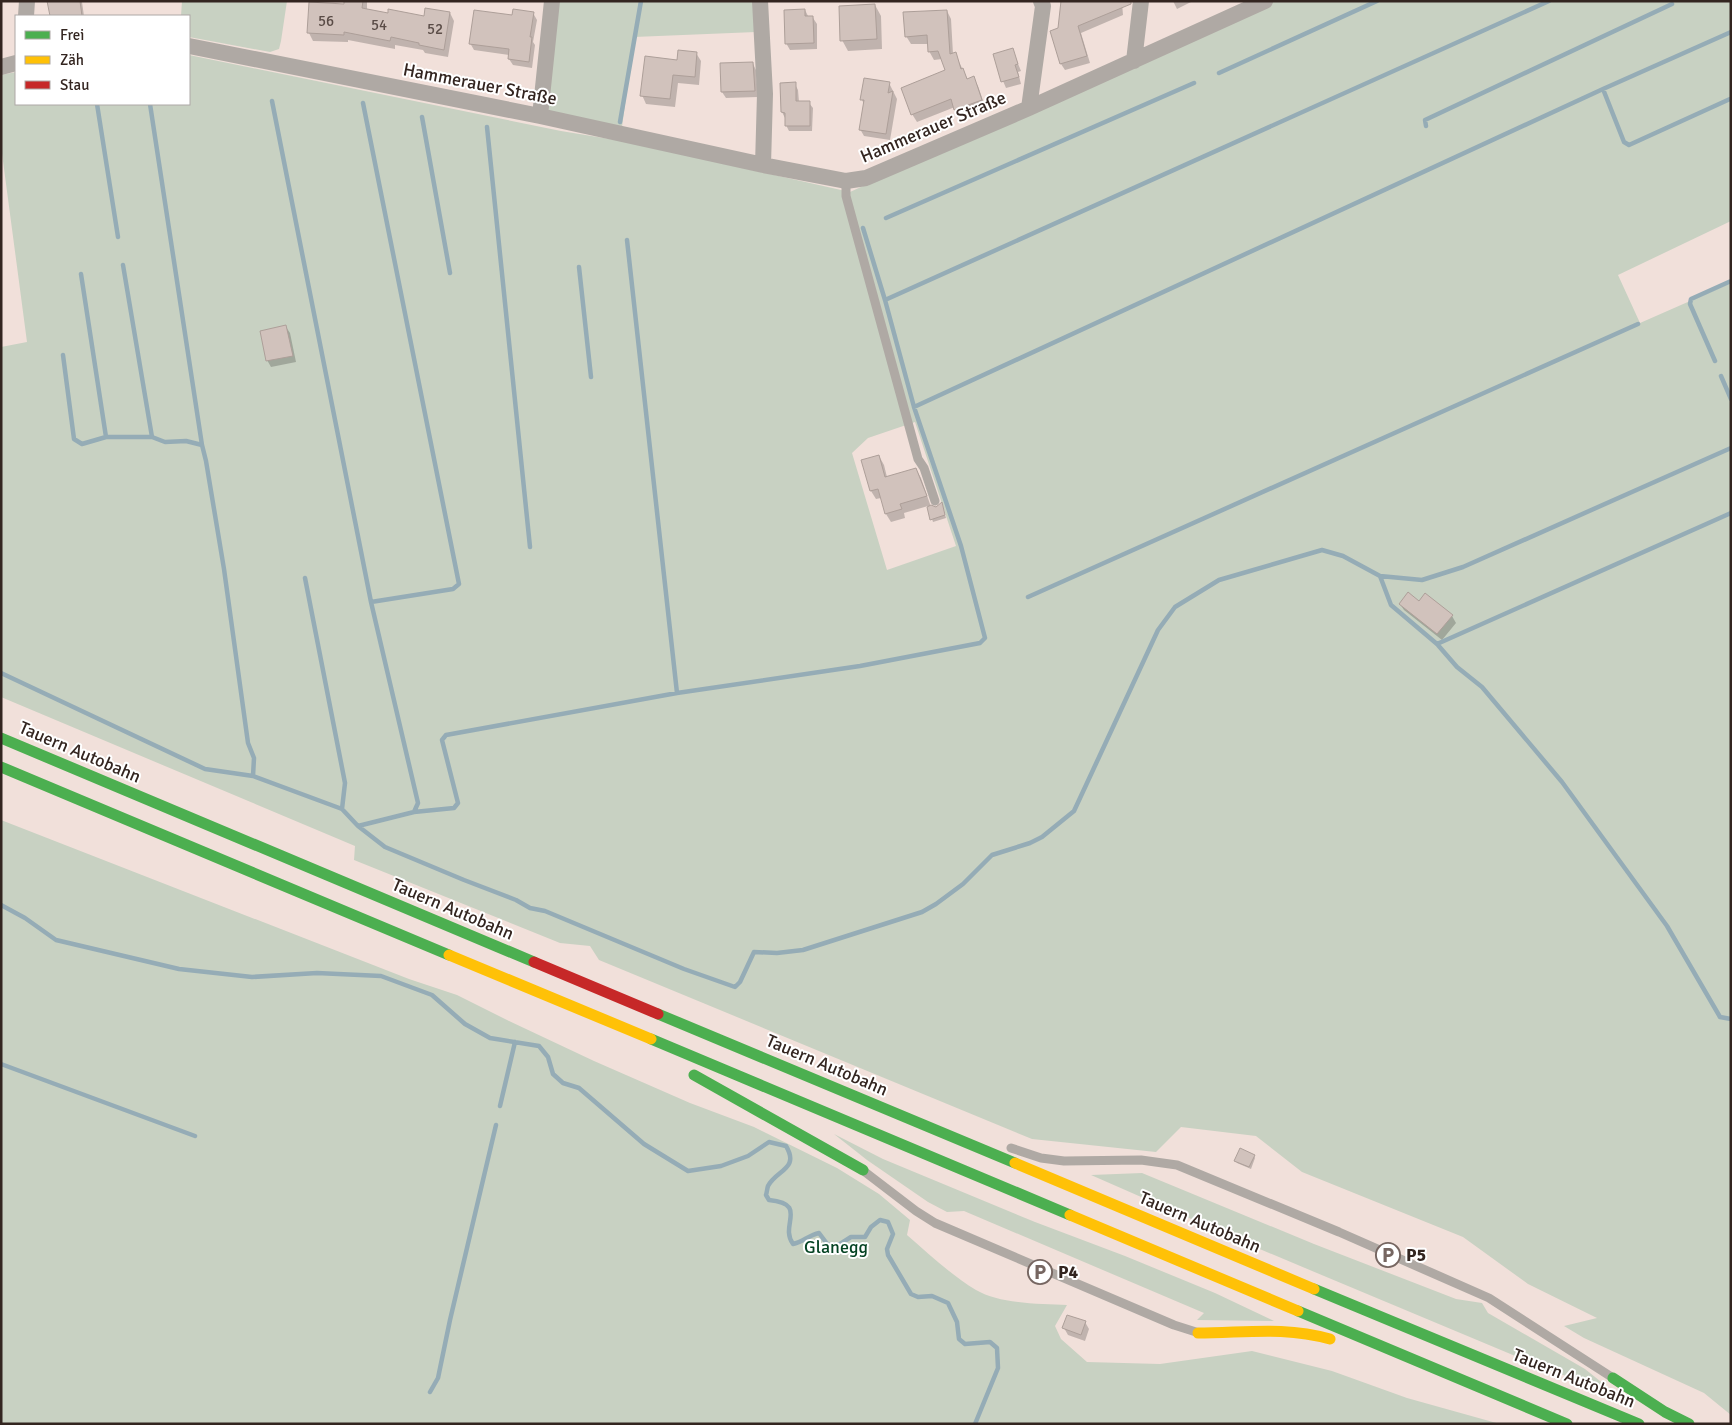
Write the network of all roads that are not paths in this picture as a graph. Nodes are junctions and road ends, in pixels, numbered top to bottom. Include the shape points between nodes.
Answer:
1 (27, 1) edge
2 (552, 1) edge
3 (760, 1) edge
4 (1041, 1) edge
5 (1141, 1) edge
6 (1265, 1) edge
7 (26, 15) edge
8 (190, 46) edge
9 (1134, 61) junction
10 (15, 63) edge
11 (1, 67) edge
12 (1029, 108) junction
13 (540, 116) junction
14 (763, 166) junction
15 (846, 182) junction
16 (935, 501) dead end
17 (1, 738) edge
18 (1, 767) edge
19 (616, 1026) junction
20 (628, 1043) dead end
21 (687, 1071) dead end
22 (1004, 1145) joint
23 (974, 1146) junction
24 (863, 1170) joint
25 (1198, 1333) joint
26 (1375, 1343) junction
27 (1613, 1378) joint
28 (1567, 1424) edge
29 (1639, 1424) edge
30 (1689, 1424) edge

1 - 7 street
2 - 13 street
3 - 14 street
4 - 12 street, Hammerauer Straße via 1043,6
5 - 9 street
6 - 9 street, Hammerauer Straße
8 - 13 street, Hammerauer Straße
9 - 12 street, Hammerauer Straße
10 - 11 street
12 - 15 street, Hammerauer Straße via 866,178
13 - 14 street, Hammerauer Straße
14 - 15 street, Hammerauer Straße
15 - 16 lane via 846,196 918,459
17 - 23 highway, Tauern Autobahn
18 - 19 highway
19 - 20 highway
19 - 26 highway
21 - 24 highway
22 - 23 highway
22 - 27 lane via 1041,1158 1064,1161 1141,1160 1177,1165 1489,1298
23 - 29 highway, Tauern Autobahn
24 - 25 lane via 935,1223
25 - 26 highway via 1296,1330 1355,1347
26 - 28 highway
27 - 30 highway via 1664,1412

